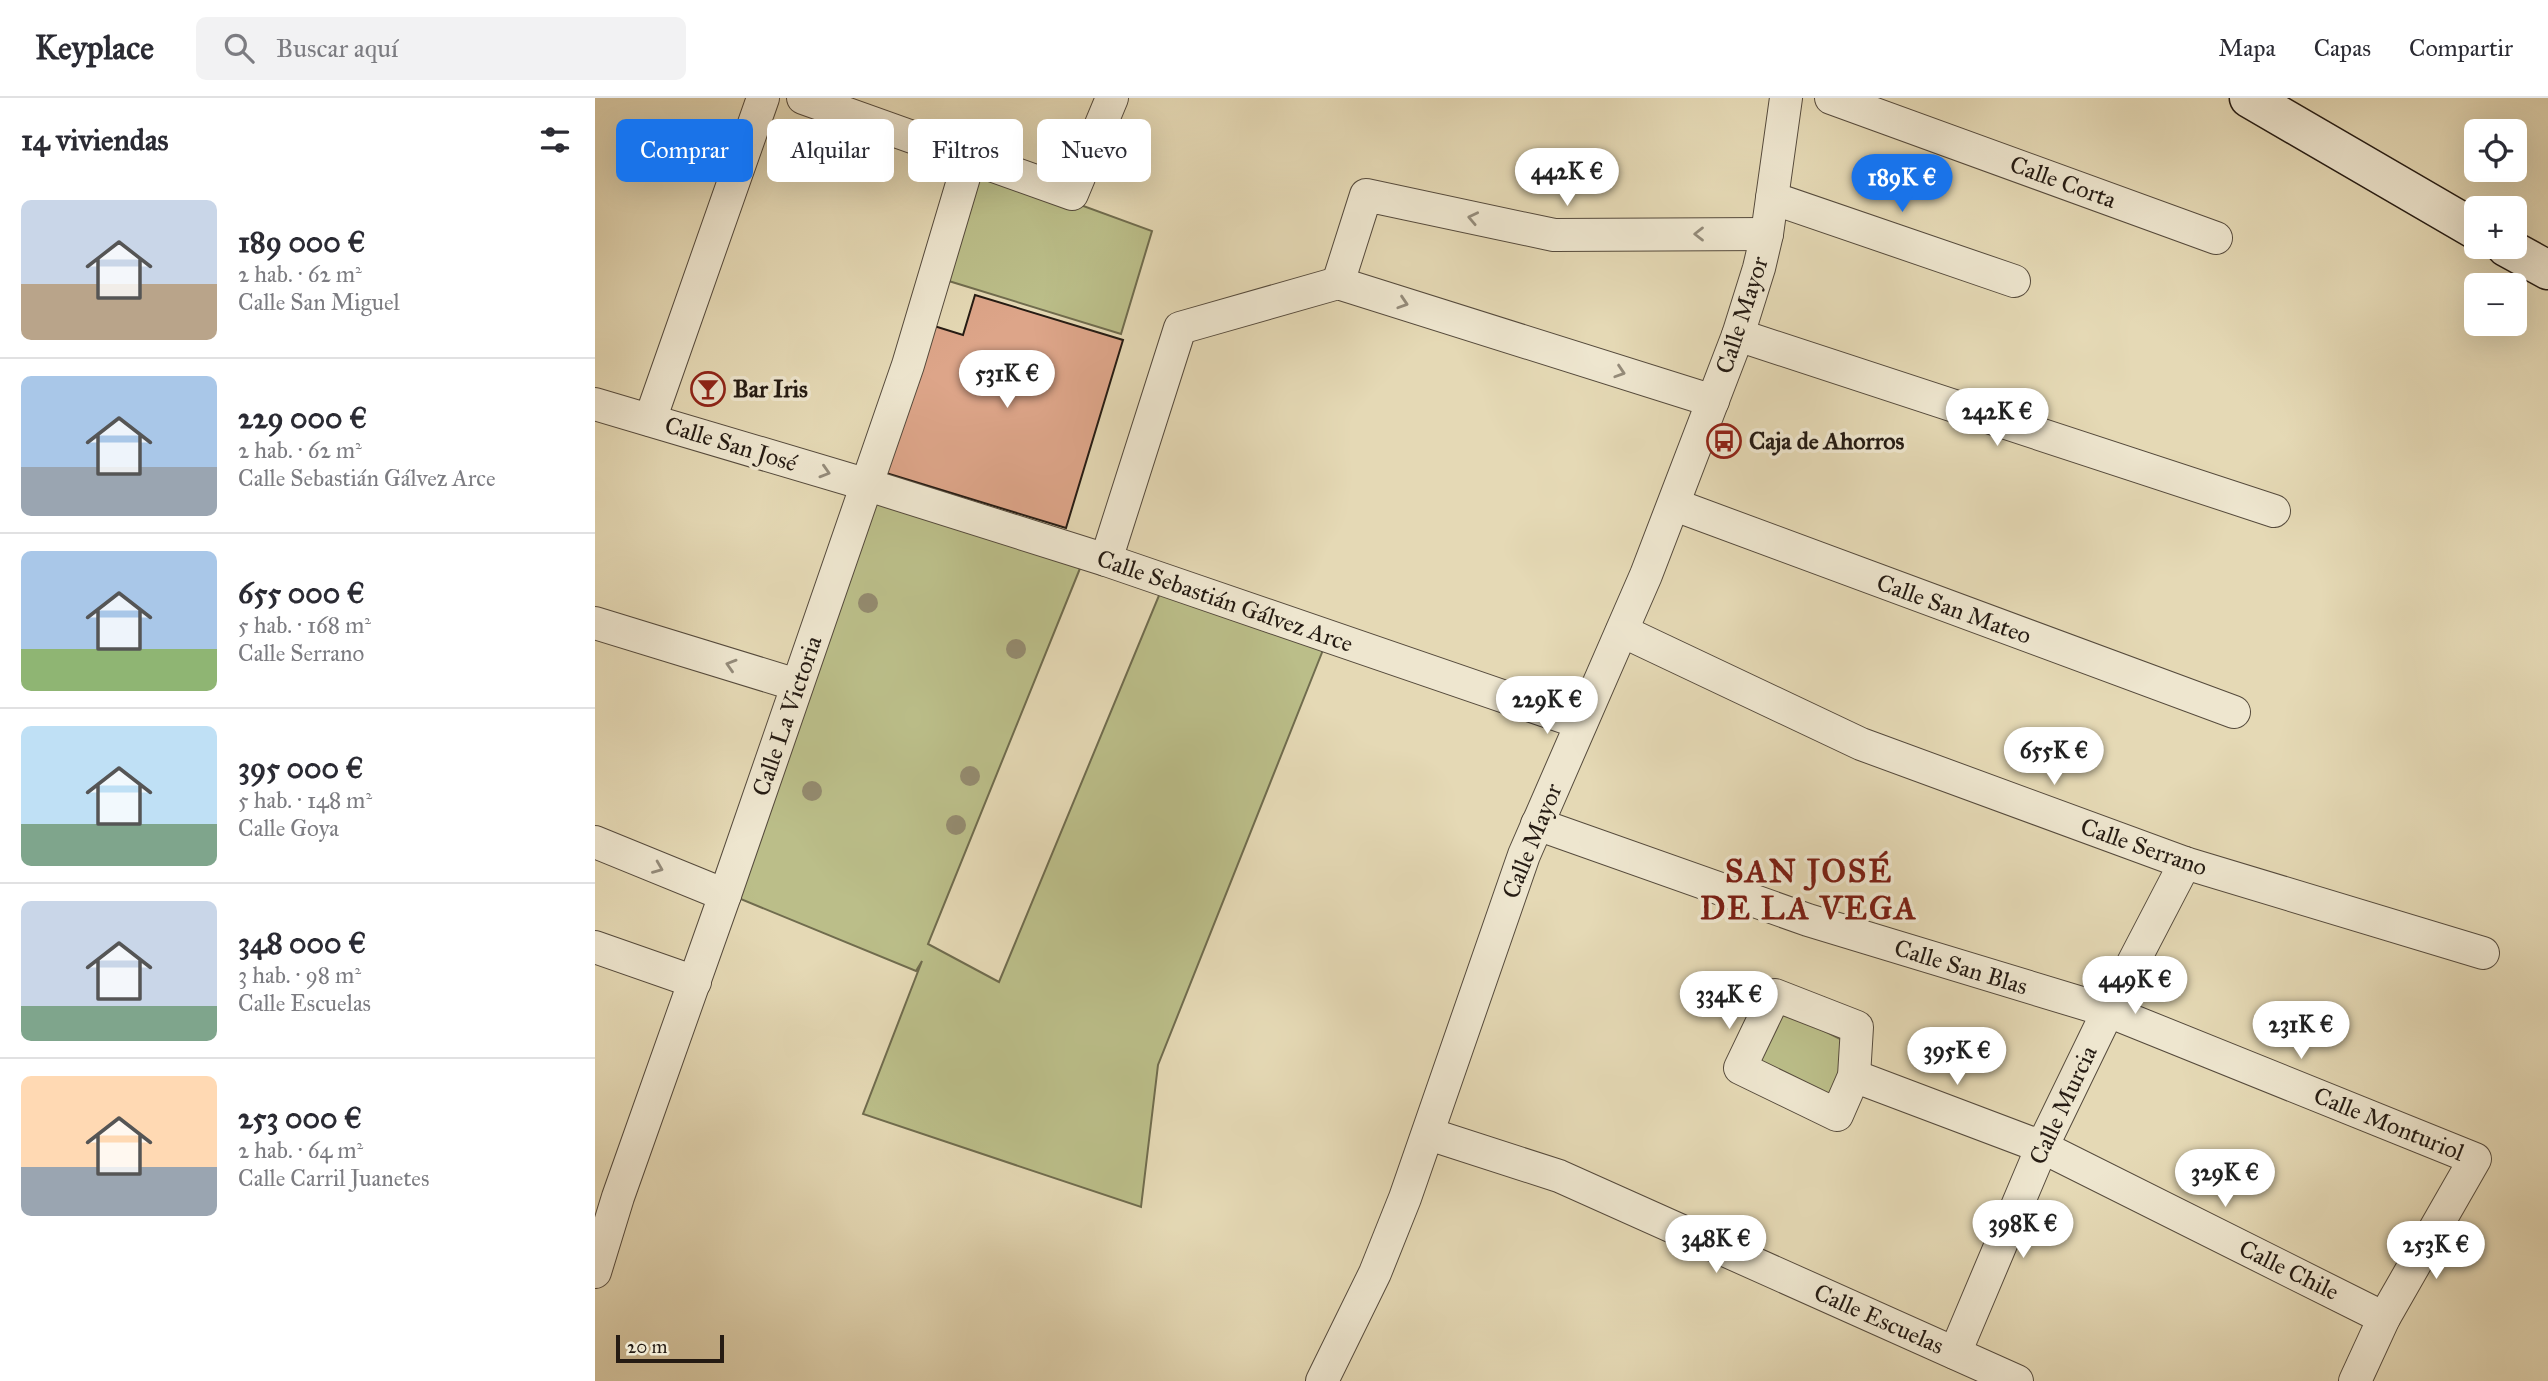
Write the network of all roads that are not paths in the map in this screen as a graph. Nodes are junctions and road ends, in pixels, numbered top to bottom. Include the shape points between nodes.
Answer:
1 (763, 98) edge
2 (803, 98) edge
3 (1112, 98) edge
4 (1786, 98) edge
5 (1831, 98) edge
6 (2249, 98) edge
7 (908, 135) edge
8 (1023, 176) edge
9 (963, 182) edge
10 (1772, 198) junction
11 (2464, 223) edge
12 (1767, 233) junction
13 (2217, 238) dead end
14 (2527, 258) edge
15 (2548, 270) edge
16 (2014, 281) dead end
17 (1338, 283) junction
18 (1738, 335) junction
19 (1713, 401) junction
20 (595, 404) edge
21 (650, 420) junction
22 (868, 485) junction
23 (1675, 505) junction
24 (2274, 511) dead end
25 (1106, 560) junction
26 (595, 623) edge
27 (1622, 631) junction
28 (797, 684) junction
29 (2234, 712) dead end
30 (1581, 723) junction
31 (1537, 824) junction
32 (595, 842) edge
33 (2185, 863) junction
34 (725, 895) junction
35 (595, 947) edge
36 (2483, 953) dead end
37 (695, 982) junction
38 (2108, 1012) junction
39 (1854, 1076) dead end
40 (1429, 1134) junction
41 (2042, 1147) junction
42 (606, 1193) edge
43 (595, 1272) edge
44 (2384, 1318) junction
45 (1955, 1353) junction
46 (1322, 1381) edge
47 (2017, 1381) edge
48 (2355, 1381) edge

1 - 21 street
2 - 7 street
3 - 8 street via 1072,194
4 - 10 street, Calle Mayor
5 - 13 street, Calle Corta
6 - 11 main road
9 - 22 street, Calle La Victoria
10 - 12 street, Calle Mayor
10 - 16 street
12 -> 17 street via 1554,235 1366,195
12 - 18 street, Calle Mayor
14 - 15 main road
17 -> 19 street
17 - 25 street via 1180,328
18 - 19 street, Calle Mayor
18 - 24 street
19 - 23 street, Calle Mayor
20 - 21 street, Calle San José
21 -> 22 street, Calle San José
22 - 25 street, Calle Sebastián Gálvez Arce
22 - 28 street, Calle La Victoria
23 - 27 street, Calle Mayor
23 - 29 street, Calle San Mateo
25 - 30 street, Calle Sebastián Gálvez Arce
28 -> 26 street
27 - 30 street, Calle Mayor
27 - 33 street, Calle Serrano via 1861,744
28 - 34 street, Calle La Victoria
30 - 31 street, Calle Mayor
31 - 38 street, Calle San Blas via 1808,920
31 - 40 street, Calle Mayor
32 -> 34 street
33 - 36 street, Calle Serrano
33 - 38 street, Calle Murcia
34 - 37 street, Calle La Victoria
35 - 37 street
37 - 42 street, Calle La Victoria
38 - 41 street, Calle Murcia
38 - 44 street, Calle Monturiol via 2475,1159
39 - 41 street, Calle Chile
40 - 45 street, Calle Escuelas via 1559,1176
40 - 46 street, Calle Mayor via 1375,1273
41 - 44 street, Calle Chile
41 - 45 street, Calle Murcia
42 - 43 street, Calle La Victoria
44 - 48 street
45 - 47 street, Calle Escuelas

